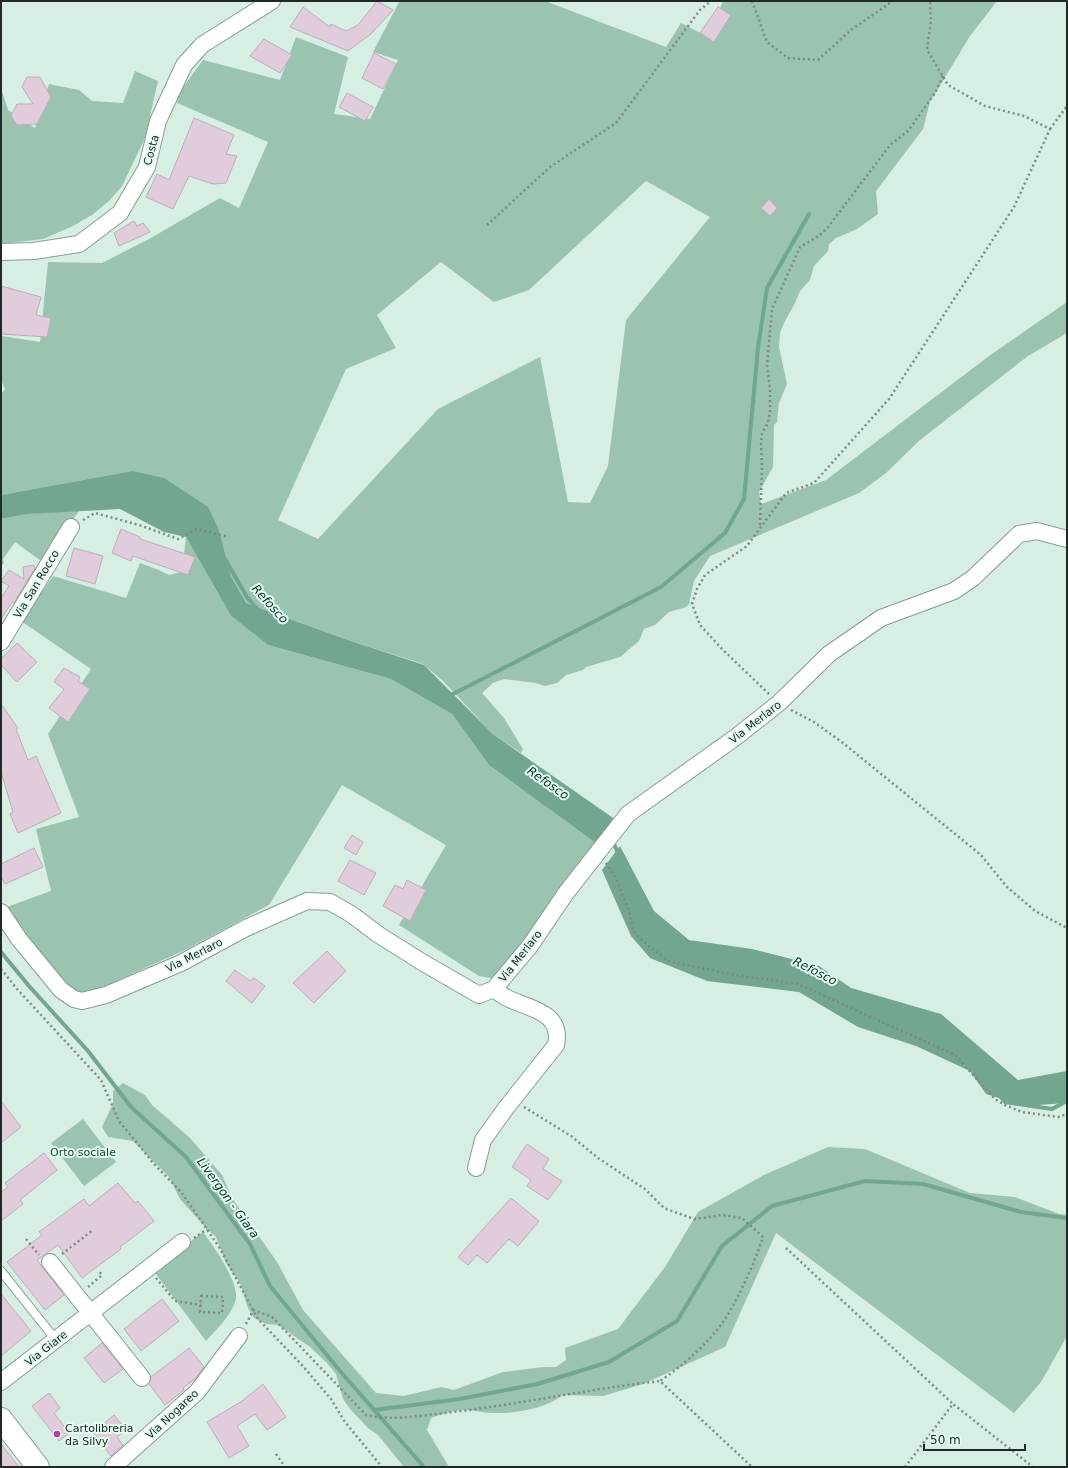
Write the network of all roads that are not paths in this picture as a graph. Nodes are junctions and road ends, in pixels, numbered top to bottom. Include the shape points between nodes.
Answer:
1 (272, 1) edge
2 (1, 252) edge
3 (71, 527) road end
4 (1067, 540) edge
5 (1, 642) edge
6 (1, 912) edge
7 (494, 989) junction
8 (476, 1168) dead end
9 (182, 1242) dead end
10 (50, 1262) road end
11 (1, 1271) edge
12 (90, 1313) junction
13 (239, 1336) dead end
14 (56, 1340) junction
15 (142, 1378) dead end
16 (1, 1382) edge
17 (1, 1419) edge
18 (38, 1467) edge
19 (113, 1467) edge

1 - 2 street, Costa via 202,45 184,65 158,121 147,167 120,213 79,244 34,251
3 - 5 street, Via San Rocco
4 - 7 street, Via Merlaro via 1037,531 1019,534 973,578 954,590 881,618 829,654 780,703 628,814 566,893 530,946
6 - 7 street, Via Merlaro via 19,939 61,990 82,1001 106,995 181,963 246,928 307,901 330,902 351,914 378,935 479,995
7 - 8 street, Via Merlaro via 552,1020 558,1036 556,1045 483,1140
9 - 12 street, Via Giare
10 - 12 street
11 - 14 lane
12 - 14 street, Via Giare
12 - 15 street
13 - 19 street, Via Nogareo via 196,1392
14 - 16 street, Via Giare
17 - 18 street

